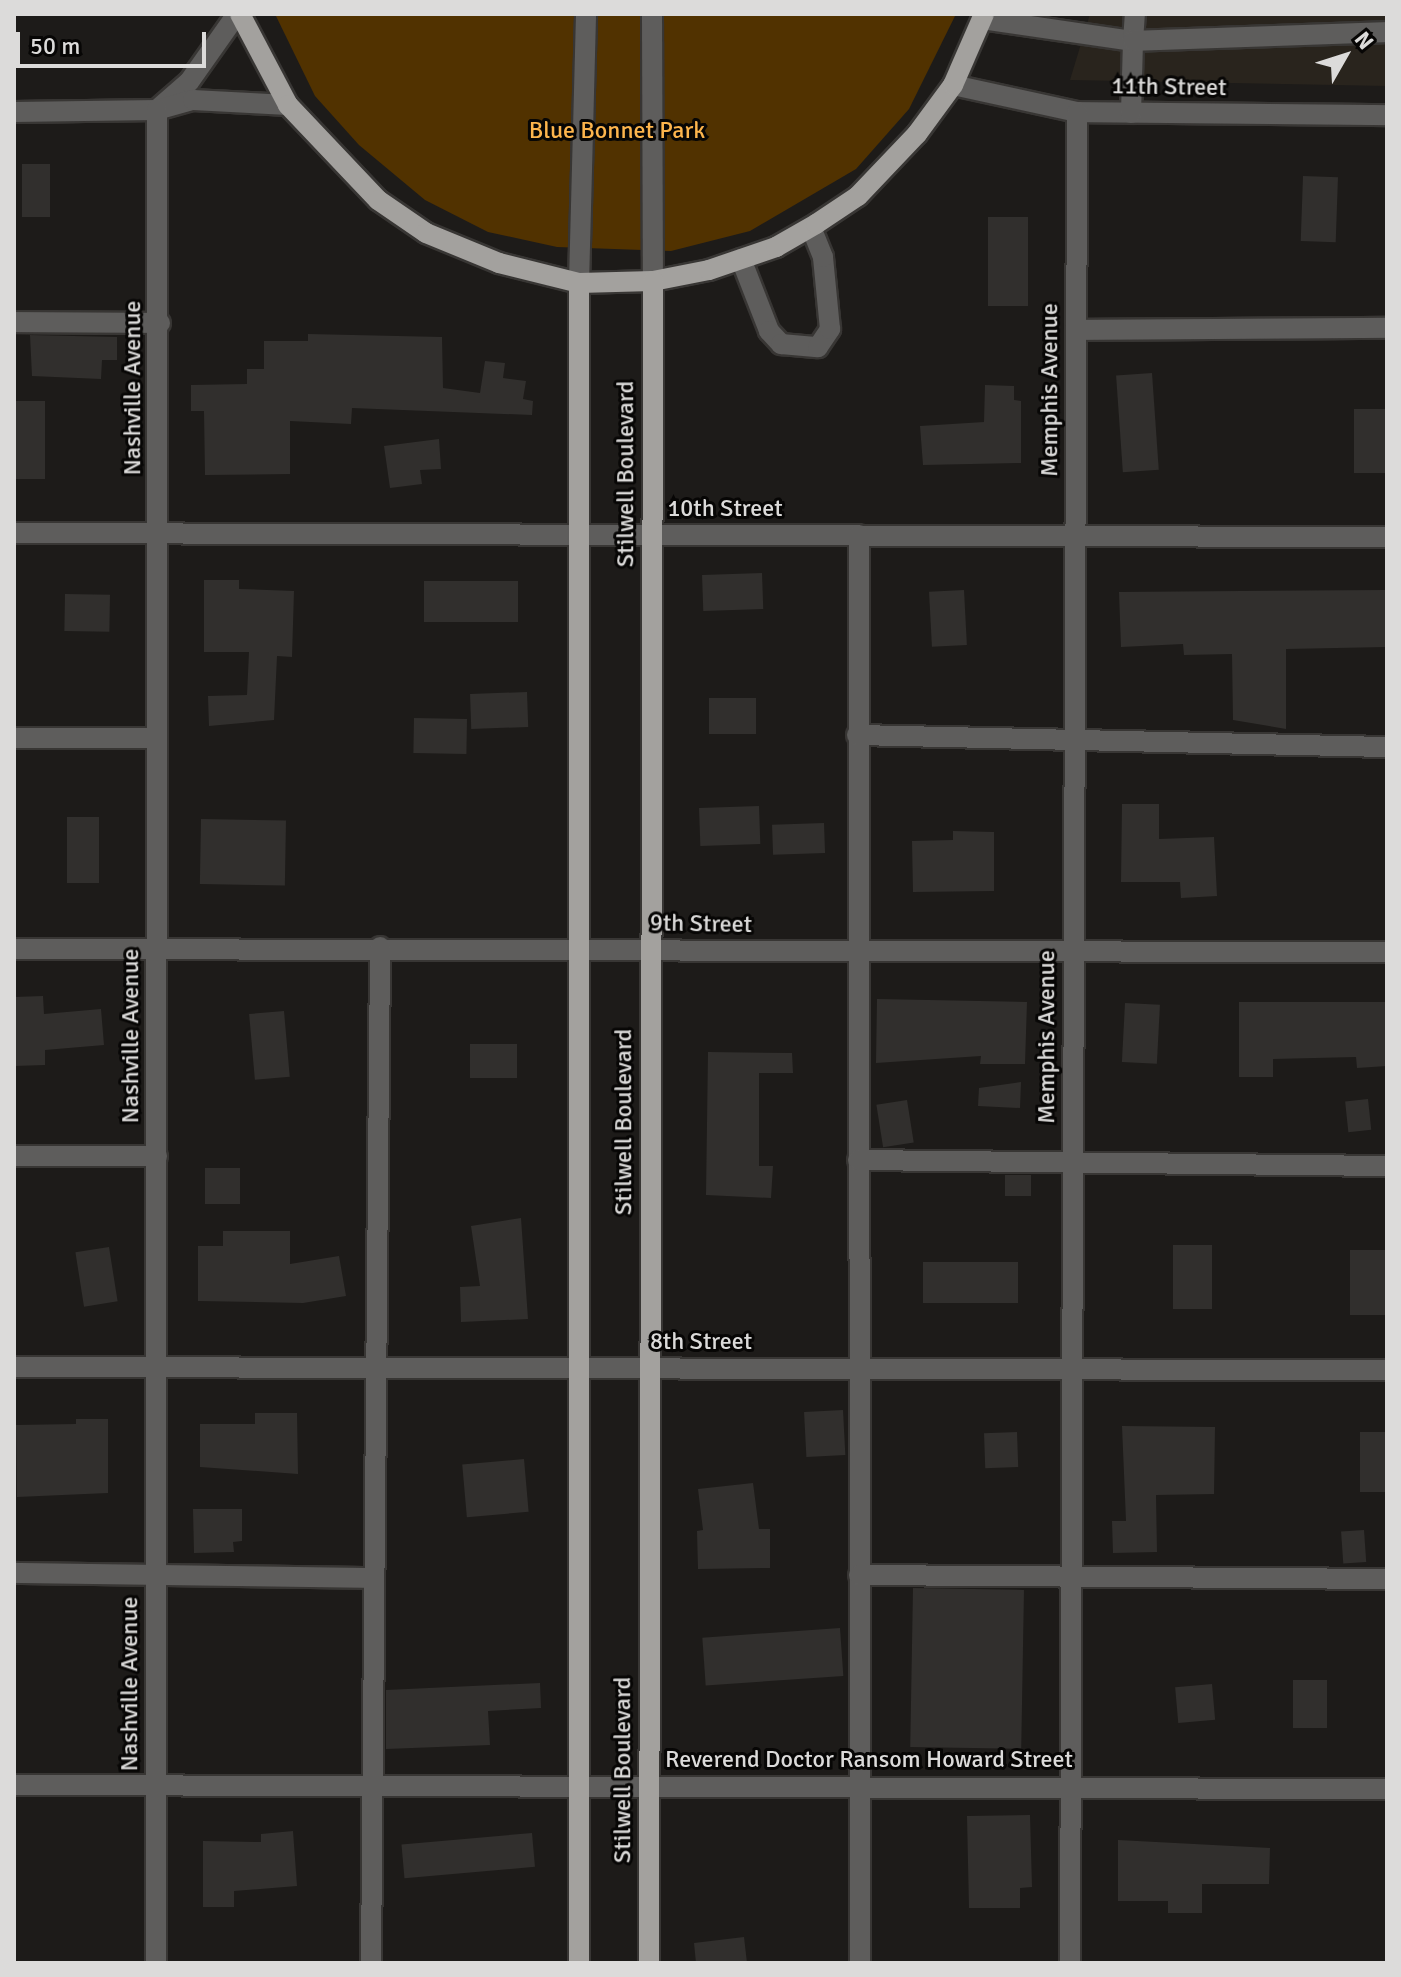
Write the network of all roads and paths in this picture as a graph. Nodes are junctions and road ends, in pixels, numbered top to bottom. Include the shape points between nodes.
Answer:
1 (238, 14) edge
2 (586, 14) edge
3 (652, 14) edge
4 (1135, 14) edge
5 (983, 17) edge
6 (1387, 32) edge
7 (1133, 41) junction
8 (953, 85) junction
9 (288, 105) junction
10 (157, 110) junction
11 (14, 112) edge
12 (1077, 112) junction
13 (1131, 113) junction
14 (1387, 115) edge
15 (811, 227) junction
16 (741, 259) junction
17 (653, 281) junction
18 (579, 283) junction
19 (14, 322) edge
20 (160, 323) junction
21 (1387, 328) edge
22 (1076, 330) junction
23 (14, 533) edge
24 (159, 533) junction
25 (651, 534) junction
26 (582, 535) junction
27 (859, 535) junction
28 (1076, 536) junction
29 (1387, 537) edge
30 (857, 735) junction
31 (14, 738) edge
32 (157, 738) junction
33 (1074, 740) junction
34 (1387, 747) edge
35 (380, 947) junction
36 (581, 948) junction
37 (14, 949) edge
38 (158, 949) junction
39 (650, 949) junction
40 (858, 952) junction
41 (1387, 952) edge
42 (1073, 953) junction
43 (14, 1156) edge
44 (157, 1156) junction
45 (858, 1160) junction
46 (1072, 1165) junction
47 (1387, 1166) edge
48 (14, 1367) edge
49 (156, 1367) junction
50 (373, 1368) junction
51 (581, 1368) junction
52 (650, 1368) junction
53 (858, 1368) junction
54 (1073, 1369) junction
55 (1387, 1370) edge
56 (14, 1573) edge
57 (156, 1574) junction
58 (859, 1575) junction
59 (371, 1578) junction
60 (1073, 1579) junction
61 (1387, 1579) edge
62 (14, 1785) edge
63 (156, 1785) junction
64 (371, 1785) junction
65 (580, 1785) junction
66 (649, 1785) junction
67 (860, 1785) junction
68 (1070, 1787) junction
69 (1387, 1789) edge
70 (156, 1963) edge
71 (371, 1963) edge
72 (579, 1963) edge
73 (649, 1963) edge
74 (860, 1963) edge
75 (1070, 1963) edge

1 - 9 main road
1 - 10 street via 189,82
2 - 18 street
3 - 17 street
4 - 7 street
5 - 7 street
5 - 8 main road
6 - 7 street
7 - 13 street
8 - 12 street, 11th Street
8 - 15 main road via 890,165
9 - 10 street via 193,100
9 - 18 main road via 368,191 426,233 499,263
10 - 11 street
10 - 20 street, Nashville Avenue
12 - 13 street, 11th Street
12 - 22 street, Memphis Avenue
13 - 14 street, 11th Street
15 - 16 main road
15 - 16 street via 823,257 830,329 818,347 781,344 769,331
16 - 17 main road
17 - 18 main road
17 - 25 main road, Stilwell Boulevard
18 - 26 main road, Stilwell Boulevard
19 - 20 street
20 - 24 street, Nashville Avenue
21 - 22 street
22 - 28 street, Memphis Avenue
23 - 24 street, 10th Street
24 - 26 street, 10th Street
24 - 32 street, Nashville Avenue
25 - 26 street, 10th Street
25 - 27 street, 10th Street
25 - 39 main road, Stilwell Boulevard
26 - 36 main road, Stilwell Boulevard
27 - 28 street, 10th Street
27 - 30 street
28 - 29 street, 10th Street
28 - 33 street, Memphis Avenue
30 - 33 street
30 - 40 street
31 - 32 street
32 - 38 street, Nashville Avenue
33 - 34 street
33 - 42 street, Memphis Avenue
35 - 36 street, 9th Street
35 - 38 street, 9th Street
35 - 50 street
36 - 39 street, 9th Street
36 - 51 main road, Stilwell Boulevard
37 - 38 street, 9th Street
38 - 44 street, Nashville Avenue
39 - 40 street, 9th Street
39 - 52 main road, Stilwell Boulevard
40 - 42 street, 9th Street
40 - 45 street
41 - 42 street, 9th Street
42 - 46 street, Memphis Avenue
43 - 44 street
44 - 49 street, Nashville Avenue
45 - 46 street
45 - 53 street
46 - 47 street
46 - 54 street, Memphis Avenue
48 - 49 street, 8th Street
49 - 50 street, 8th Street
49 - 57 street, Nashville Avenue
50 - 51 street, 8th Street
50 - 59 street
51 - 52 street, 8th Street
51 - 65 main road, Stilwell Boulevard
52 - 53 street, 8th Street
52 - 66 main road, Stilwell Boulevard
53 - 54 street, 8th Street
53 - 58 street
54 - 55 street, 8th Street
54 - 60 street, Memphis Avenue
56 - 57 street
57 - 59 street
57 - 63 street, Nashville Avenue
58 - 60 street
58 - 67 street
59 - 64 street
60 - 61 street
60 - 68 street, Memphis Avenue
62 - 63 street, Reverend Doctor Ransom Howard Street
63 - 64 street, Reverend Doctor Ransom Howard Street
63 - 70 street, Nashville Avenue
64 - 65 street, Reverend Doctor Ransom Howard Street
64 - 71 street
65 - 66 street, Reverend Doctor Ransom Howard Street
65 - 72 main road, Stilwell Boulevard
66 - 67 street, Reverend Doctor Ransom Howard Street
66 - 73 main road, Stilwell Boulevard
67 - 68 street, Reverend Doctor Ransom Howard Street
67 - 74 street
68 - 69 street, Reverend Doctor Ransom Howard Street
68 - 75 street, Memphis Avenue

